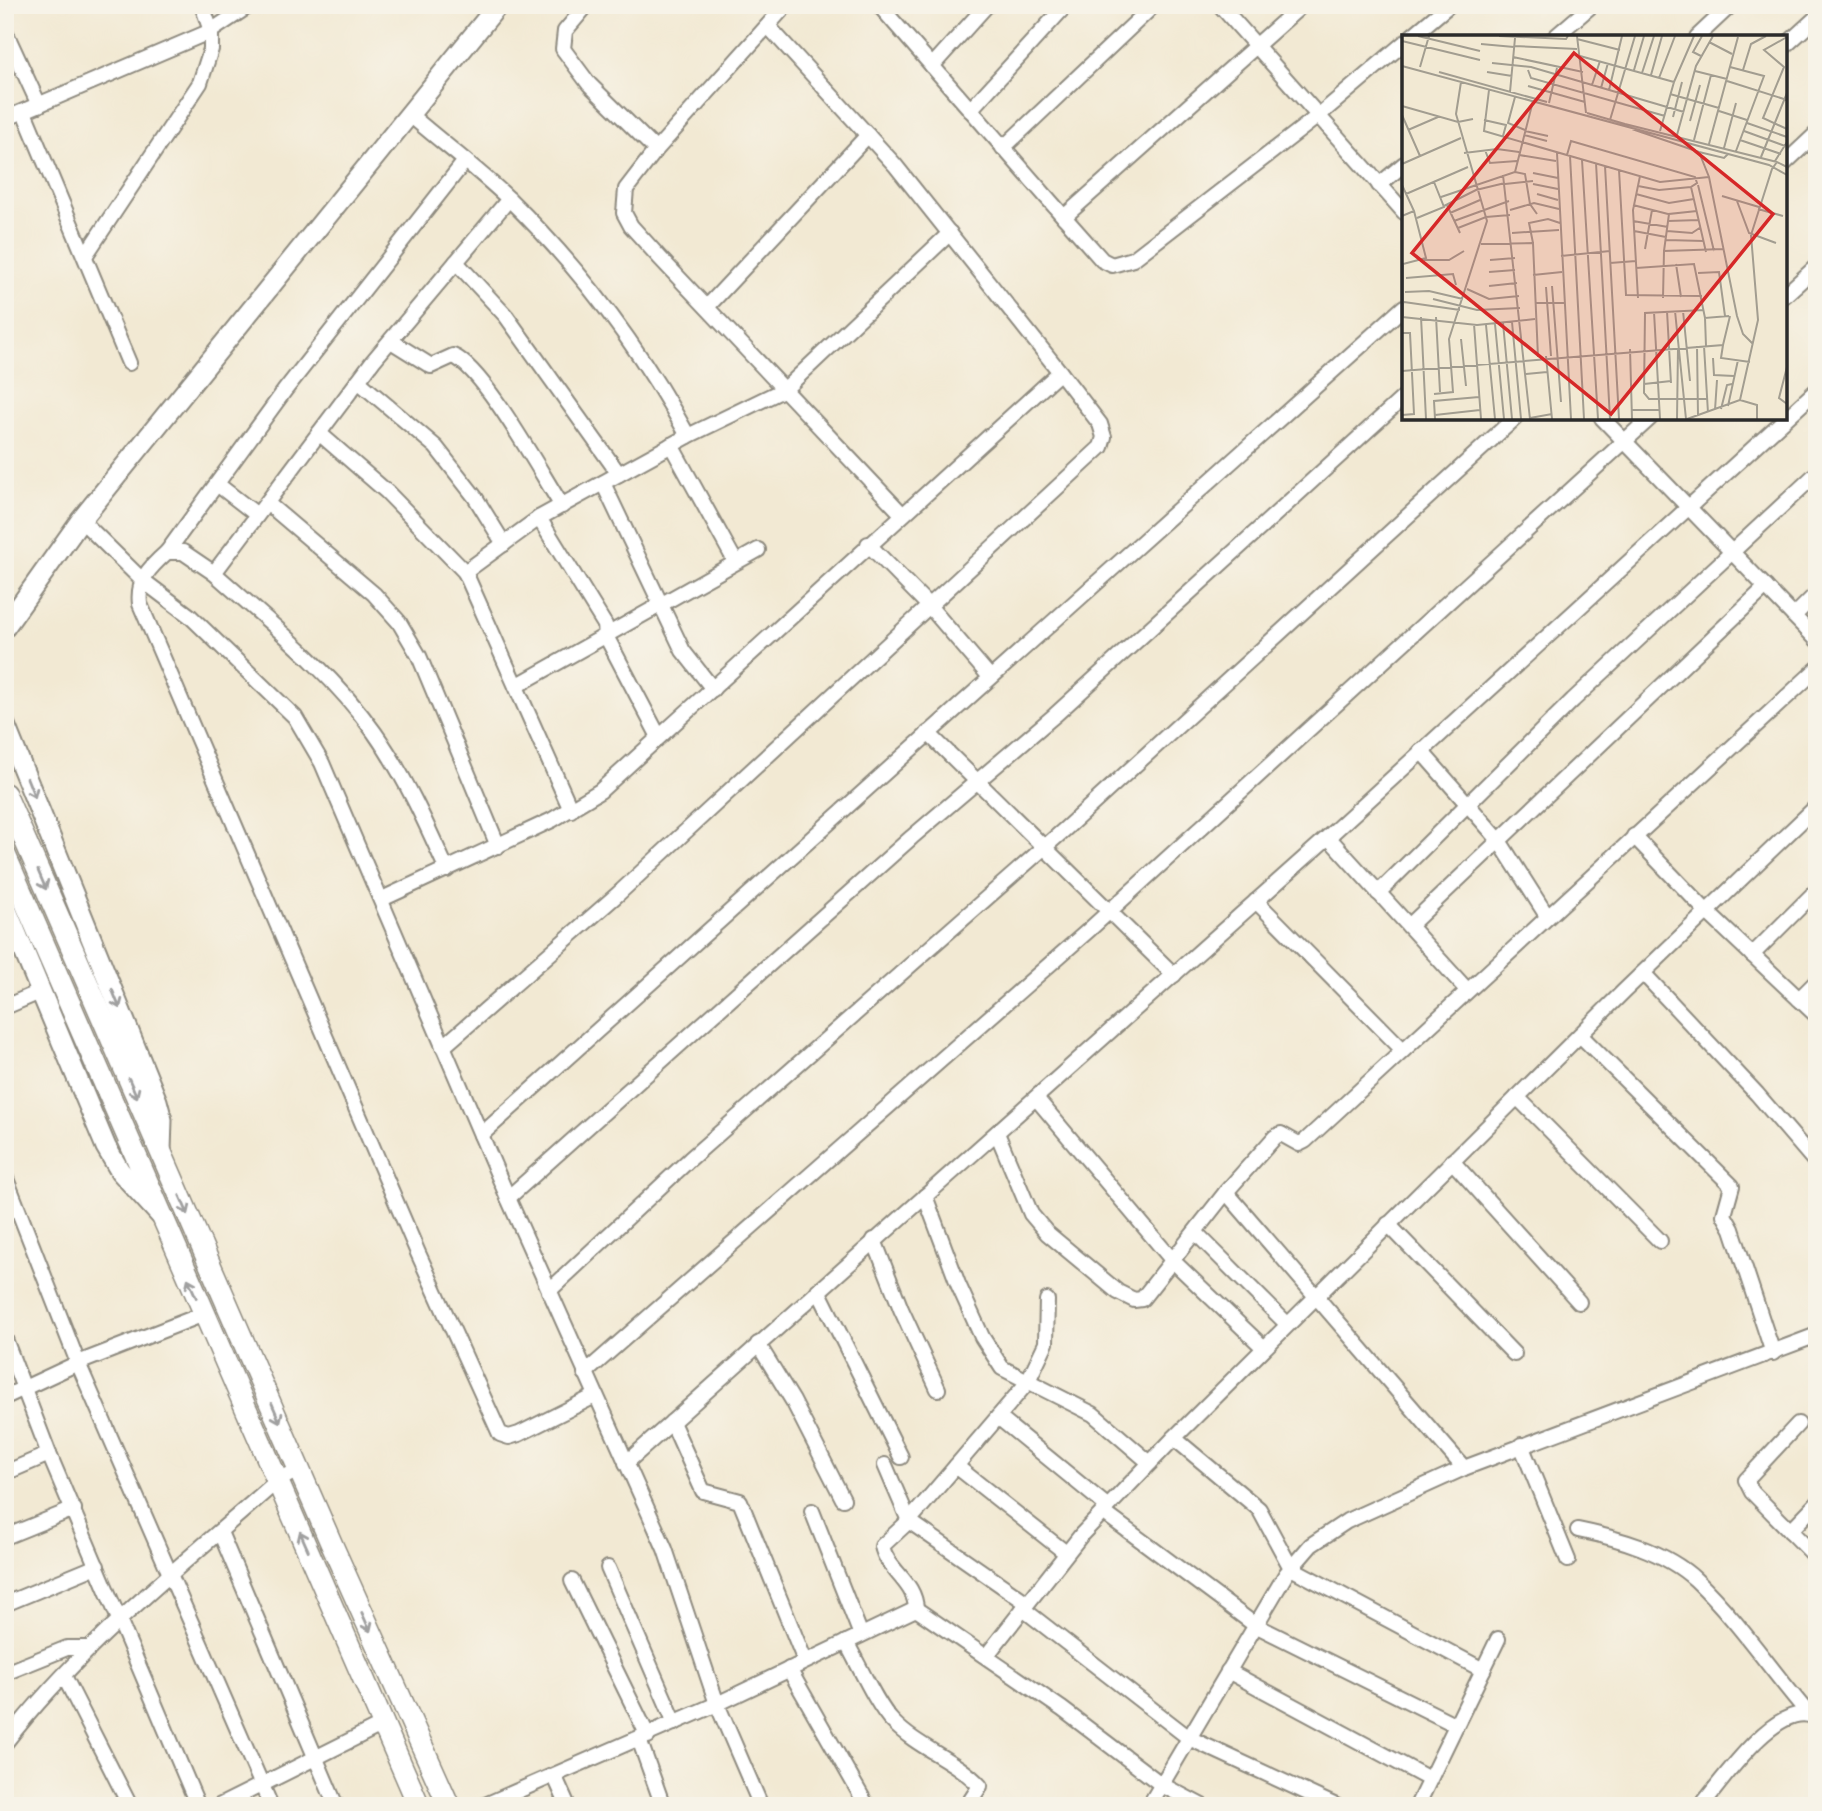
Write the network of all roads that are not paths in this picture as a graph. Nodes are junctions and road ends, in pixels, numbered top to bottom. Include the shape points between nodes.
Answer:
1 (202, 5) edge
2 (250, 5) edge
3 (498, 5) edge
4 (587, 5) edge
5 (786, 5) edge
6 (879, 5) edge
7 (987, 5) edge
8 (1066, 5) edge
9 (1154, 5) edge
10 (1220, 5) edge
11 (1302, 5) edge
12 (1449, 5) edge
13 (1592, 5) edge
14 (1731, 5) edge
15 (1817, 17) edge
16 (768, 26) junction
17 (5, 31) edge
18 (212, 31) junction
19 (1413, 35) edge
20 (1557, 35) edge
21 (1699, 35) edge
22 (1787, 44) edge
23 (1402, 45) edge
24 (1256, 46) junction
25 (932, 66) junction
26 (39, 106) junction
27 (970, 110) junction
28 (24, 112) junction
29 (408, 113) junction
30 (1318, 116) junction
31 (5, 119) edge
32 (1817, 133) edge
33 (868, 135) junction
34 (1003, 148) junction
35 (656, 150) junction
36 (464, 161) junction
37 (1787, 161) edge
38 (1402, 166) edge
39 (1379, 185) junction
40 (509, 199) junction
41 (1402, 210) edge
42 (1063, 217) junction
43 (950, 233) junction
44 (85, 256) junction
45 (456, 262) junction
46 (1817, 267) edge
47 (1787, 293) edge
48 (707, 307) junction
49 (1402, 309) edge
50 (391, 341) junction
51 (129, 363) dead end
52 (1060, 372) junction
53 (358, 381) junction
54 (785, 389) junction
55 (1817, 390) edge
56 (1402, 399) edge
57 (1787, 417) edge
58 (1513, 420) edge
59 (1604, 420) edge
60 (1648, 420) edge
61 (1784, 420) edge
62 (319, 433) junction
63 (688, 436) junction
64 (1625, 442) junction
65 (671, 445) junction
66 (1817, 473) edge
67 (620, 474) junction
68 (603, 483) junction
69 (217, 484) junction
70 (267, 502) junction
71 (562, 506) junction
72 (1688, 507) junction
73 (902, 514) junction
74 (257, 515) junction
75 (539, 518) junction
76 (81, 520) junction
77 (504, 544) junction
78 (869, 544) junction
79 (758, 550) dead end
80 (167, 552) junction
81 (1731, 552) junction
82 (735, 561) junction
83 (466, 572) junction
84 (214, 573) junction
85 (141, 579) junction
86 (1766, 587) junction
87 (1817, 593) edge
88 (660, 606) junction
89 (930, 607) junction
90 (1794, 616) junction
91 (5, 627) edge
92 (606, 636) junction
93 (1817, 640) edge
94 (1817, 669) edge
95 (990, 677) junction
96 (516, 686) junction
97 (713, 689) junction
98 (5, 725) edge
99 (928, 733) junction
100 (659, 737) junction
101 (1421, 751) junction
102 (977, 782) junction
103 (5, 794) edge
104 (1466, 805) junction
105 (1817, 806) edge
106 (571, 810) junction
107 (1634, 836) junction
108 (1328, 838) junction
109 (1498, 839) junction
110 (498, 846) junction
111 (1046, 847) junction
112 (5, 855) edge
113 (447, 870) junction
114 (1817, 890) edge
115 (1378, 893) junction
116 (382, 899) junction
117 (1256, 901) junction
118 (5, 906) edge
119 (1108, 912) junction
120 (1707, 912) junction
121 (1547, 916) junction
122 (1409, 926) junction
123 (1752, 955) junction
124 (1643, 973) junction
125 (1174, 975) junction
126 (1817, 981) edge
127 (1467, 990) junction
128 (42, 991) junction
129 (1799, 999) junction
130 (5, 1007) edge
131 (1817, 1016) edge
132 (1580, 1035) junction
133 (443, 1047) junction
134 (1402, 1049) junction
135 (1517, 1097) junction
136 (1036, 1098) junction
137 (997, 1133) junction
138 (481, 1135) junction
139 (159, 1147) junction
140 (1452, 1161) junction
141 (1817, 1164) edge
142 (5, 1176) edge
143 (1226, 1192) junction
144 (925, 1196) junction
145 (508, 1198) junction
146 (161, 1216) junction
147 (1388, 1224) junction
148 (1196, 1233) junction
149 (874, 1240) junction
150 (1660, 1241) dead end
151 (1173, 1261) junction
152 (549, 1290) junction
153 (818, 1290) junction
154 (1316, 1296) junction
155 (1047, 1300) dead end
156 (1579, 1302) dead end
157 (204, 1314) junction
158 (1287, 1324) junction
159 (1817, 1335) edge
160 (5, 1339) edge
161 (758, 1344) junction
162 (1264, 1348) junction
163 (1773, 1353) junction
164 (1514, 1354) dead end
165 (78, 1363) junction
166 (585, 1373) junction
167 (1027, 1383) junction
168 (25, 1388) junction
169 (938, 1389) dead end
170 (595, 1396) junction
171 (5, 1397) edge
172 (998, 1417) junction
173 (672, 1422) junction
174 (1798, 1424) dead end
175 (1174, 1438) junction
176 (1521, 1445) junction
177 (49, 1454) junction
178 (901, 1457) dead end
179 (626, 1463) junction
180 (1150, 1464) junction
181 (885, 1465) dead end
182 (956, 1466) junction
183 (1464, 1468) junction
184 (300, 1469) junction
185 (5, 1473) edge
186 (277, 1481) junction
187 (843, 1499) dead end
188 (1817, 1503) edge
189 (74, 1509) junction
190 (1105, 1510) junction
191 (812, 1511) dead end
192 (909, 1521) junction
193 (1578, 1530) dead end
194 (1790, 1531) junction
195 (220, 1532) junction
196 (5, 1537) edge
197 (1066, 1553) junction
198 (1817, 1558) edge
199 (1568, 1560) dead end
200 (97, 1566) junction
201 (608, 1568) dead end
202 (1292, 1568) junction
203 (171, 1575) junction
204 (572, 1581) dead end
205 (5, 1604) edge
206 (1025, 1606) junction
207 (916, 1609) junction
208 (120, 1619) junction
209 (1255, 1625) junction
210 (861, 1634) junction
211 (1498, 1639) dead end
212 (846, 1642) junction
213 (90, 1647) junction
214 (987, 1655) junction
215 (806, 1661) junction
216 (789, 1669) junction
217 (1482, 1670) junction
218 (1228, 1671) junction
219 (5, 1673) edge
220 (64, 1676) junction
221 (717, 1704) junction
222 (1812, 1715) edge
223 (385, 1723) junction
224 (676, 1723) junction
225 (1456, 1725) junction
226 (643, 1737) junction
227 (1189, 1738) junction
228 (5, 1743) edge
229 (316, 1758) junction
230 (555, 1777) junction
231 (1429, 1779) junction
232 (261, 1783) junction
233 (1162, 1784) junction
234 (130, 1806) edge
235 (198, 1806) edge
236 (219, 1806) edge
237 (271, 1806) edge
238 (336, 1806) edge
239 (419, 1806) edge
240 (449, 1806) edge
241 (483, 1806) edge
242 (568, 1806) edge
243 (663, 1806) edge
244 (761, 1806) edge
245 (867, 1806) edge
246 (967, 1806) edge
247 (1149, 1806) edge
248 (1202, 1806) edge
249 (1336, 1806) edge
250 (1416, 1806) edge
251 (1701, 1806) edge

1 - 18 street
2 - 18 street
3 - 29 street
4 - 35 street via 565,31 563,49 589,84
5 - 16 street
6 - 25 street
7 - 25 street
8 - 27 street
9 - 34 street
10 - 24 street
11 - 24 street
12 - 19 street
13 - 20 street
14 - 21 street
15 - 22 street
16 - 33 street
16 - 35 street
17 - 26 street
18 - 26 street
18 - 44 street via 200,83
23 - 30 street
24 - 30 street
24 - 42 street
25 - 27 street
26 - 28 street
27 - 34 street
28 - 31 street
28 - 44 street
29 - 36 street
29 - 76 street
30 - 39 street
30 - 42 street via 1124,264 1102,260
32 - 37 street
33 - 43 street
33 - 48 street
34 - 42 street
35 - 48 street via 626,189 624,213
36 - 40 street
36 - 69 street
38 - 39 street
39 - 41 street
40 - 45 street
40 - 63 street via 566,260 643,360
43 - 52 street
43 - 54 street
44 - 51 street
45 - 50 street
45 - 67 street via 506,316
46 - 47 street
48 - 54 street
49 - 95 street
50 - 53 street
50 - 71 street via 426,364 453,356 465,363 497,403
52 - 73 street
52 - 89 street via 1100,424 1101,447
53 - 62 street
53 - 77 street via 436,447
54 - 63 street
54 - 73 street
55 - 57 street
56 - 102 street
58 - 111 street
59 - 64 street
60 - 64 street
61 - 72 street
62 - 70 street
62 - 83 street via 387,492
63 - 65 street
64 - 72 street
64 - 119 street
65 - 67 street
65 - 82 street
66 - 81 street
67 - 68 street
68 - 71 street
68 - 88 street
69 - 74 street
69 - 80 street
70 - 74 street
70 - 110 street via 399,621 419,656
71 - 75 street
72 - 81 street
72 - 101 street
73 - 78 street
74 - 84 street
75 - 77 street
75 - 92 street via 605,625
76 - 85 street
76 - 91 street
77 - 83 street
78 - 89 street
78 - 97 street
79 - 82 street
80 - 84 street via 183,552
80 - 85 street
81 - 86 street
81 - 104 street
82 - 88 street
83 - 96 street
84 - 113 street via 332,683 374,732
85 - 116 street via 190,616 295,717 322,763
85 - 170 street via 140,604 500,1434 519,1434
86 - 90 street
86 - 109 street
87 - 90 street
88 - 92 street
88 - 97 street via 683,651
89 - 95 street
89 - 133 street via 618,894
90 - 93 street
92 - 96 street
92 - 100 street
94 - 107 street
95 - 99 street
96 - 106 street
97 - 100 street
98 -> 139 street via 157,1101 162,1120
99 - 102 street
99 - 138 street
100 - 106 street via 600,791
101 - 104 street
101 - 108 street
102 - 111 street
102 - 145 street
103 -> 139 main road
104 - 109 street
104 - 115 street
105 - 120 street
106 - 110 street
107 - 120 street
107 - 121 street
108 - 115 street
108 - 117 street
109 - 121 street
109 - 122 street
110 - 113 street
111 - 119 street
111 - 152 street via 709,1141
112 - 146 main road
113 - 116 street
114 - 123 street
115 - 122 street
116 - 133 street
117 - 125 street
117 - 134 street
118 - 128 street
119 - 125 street
119 - 166 street
120 - 123 street
120 - 124 street
121 - 127 street
122 - 127 street
123 - 129 street
124 - 132 street
124 - 141 street via 1758,1094
125 - 136 street
126 - 129 street
127 - 134 street
128 - 130 street
128 - 146 street via 106,1147 120,1171
129 - 131 street
132 - 135 street
132 - 163 street via 1732,1186 1724,1215
133 - 138 street
134 - 143 street via 1306,1141 1299,1144 1281,1133 1275,1137
135 - 140 street
135 - 150 street
136 - 137 street
136 - 151 street
137 - 144 street
137 - 151 street via 1031,1214 1118,1292 1142,1299
138 - 145 street
139 -> 184 main road
140 - 147 street
140 - 156 street
142 - 165 street
143 - 148 street
143 - 154 street
144 - 149 street
144 - 167 street via 982,1337 1002,1368
145 - 152 street
157 -> 146 main road
147 - 154 street
147 - 164 street
148 - 151 street
148 - 158 street
149 - 153 street
149 - 169 street
151 - 162 street
152 - 166 street
153 - 161 street
153 - 178 street
154 - 158 street
154 - 183 street
155 - 167 street via 1046,1343
157 - 165 street
157 - 186 main road
158 - 162 street
159 - 163 street
160 - 168 street
161 - 173 street
161 - 187 street
162 - 175 street
163 - 176 street
165 - 168 street
165 - 203 street
166 - 170 street
167 - 172 street
167 - 180 street via 1093,1414
168 - 171 street
168 - 177 street
170 - 179 street
172 - 182 street
172 - 190 street
173 - 179 street
173 - 215 street via 703,1491 740,1501
174 - 194 street via 1746,1480
175 - 180 street
175 - 202 street via 1259,1509
176 - 183 street
176 - 199 street
177 - 185 street
177 - 189 street
179 - 221 street via 665,1549
180 - 190 street
181 - 192 street
182 - 192 street
182 - 197 street
183 - 202 street via 1347,1521 1311,1545
184 - 186 street
184 -> 240 main road
186 - 195 street
223 -> 186 main road
188 - 194 street
189 - 196 street
189 - 200 street
190 - 197 street
190 - 209 street
191 - 210 street
192 - 206 street
192 - 207 street via 885,1542 883,1550 913,1589
193 - 222 street via 1647,1550 1695,1578
194 - 198 street
195 - 203 street
195 - 229 street
197 - 206 street
200 - 205 street
200 - 208 street
201 - 224 street
202 - 209 street
202 - 217 street
203 - 208 street
203 - 232 street
204 - 226 street
206 - 214 street
206 - 227 street
207 - 210 street
207 - 214 street
208 - 213 street
208 - 235 street
209 - 218 street
209 - 225 street
210 - 212 street
211 - 217 street
212 - 215 street
212 - 246 street via 892,1721 946,1761 966,1770 980,1786
213 - 219 street via 67,1648
213 - 220 street
214 - 233 street
215 - 216 street
216 - 221 street
216 - 245 street
217 - 225 street
218 - 227 street
218 - 231 street
220 - 228 street
220 - 234 street
221 - 224 street
221 - 244 street
222 - 251 street via 1787,1715 1757,1740
223 - 229 street
223 - 239 main road
224 - 226 street
225 - 231 street
226 - 230 street
226 - 243 street
227 - 233 street
227 - 249 street
229 - 232 street
229 - 238 street
230 - 241 street
230 - 242 street
231 - 250 street
232 - 236 street
232 - 237 street
233 - 247 street
233 - 248 street

